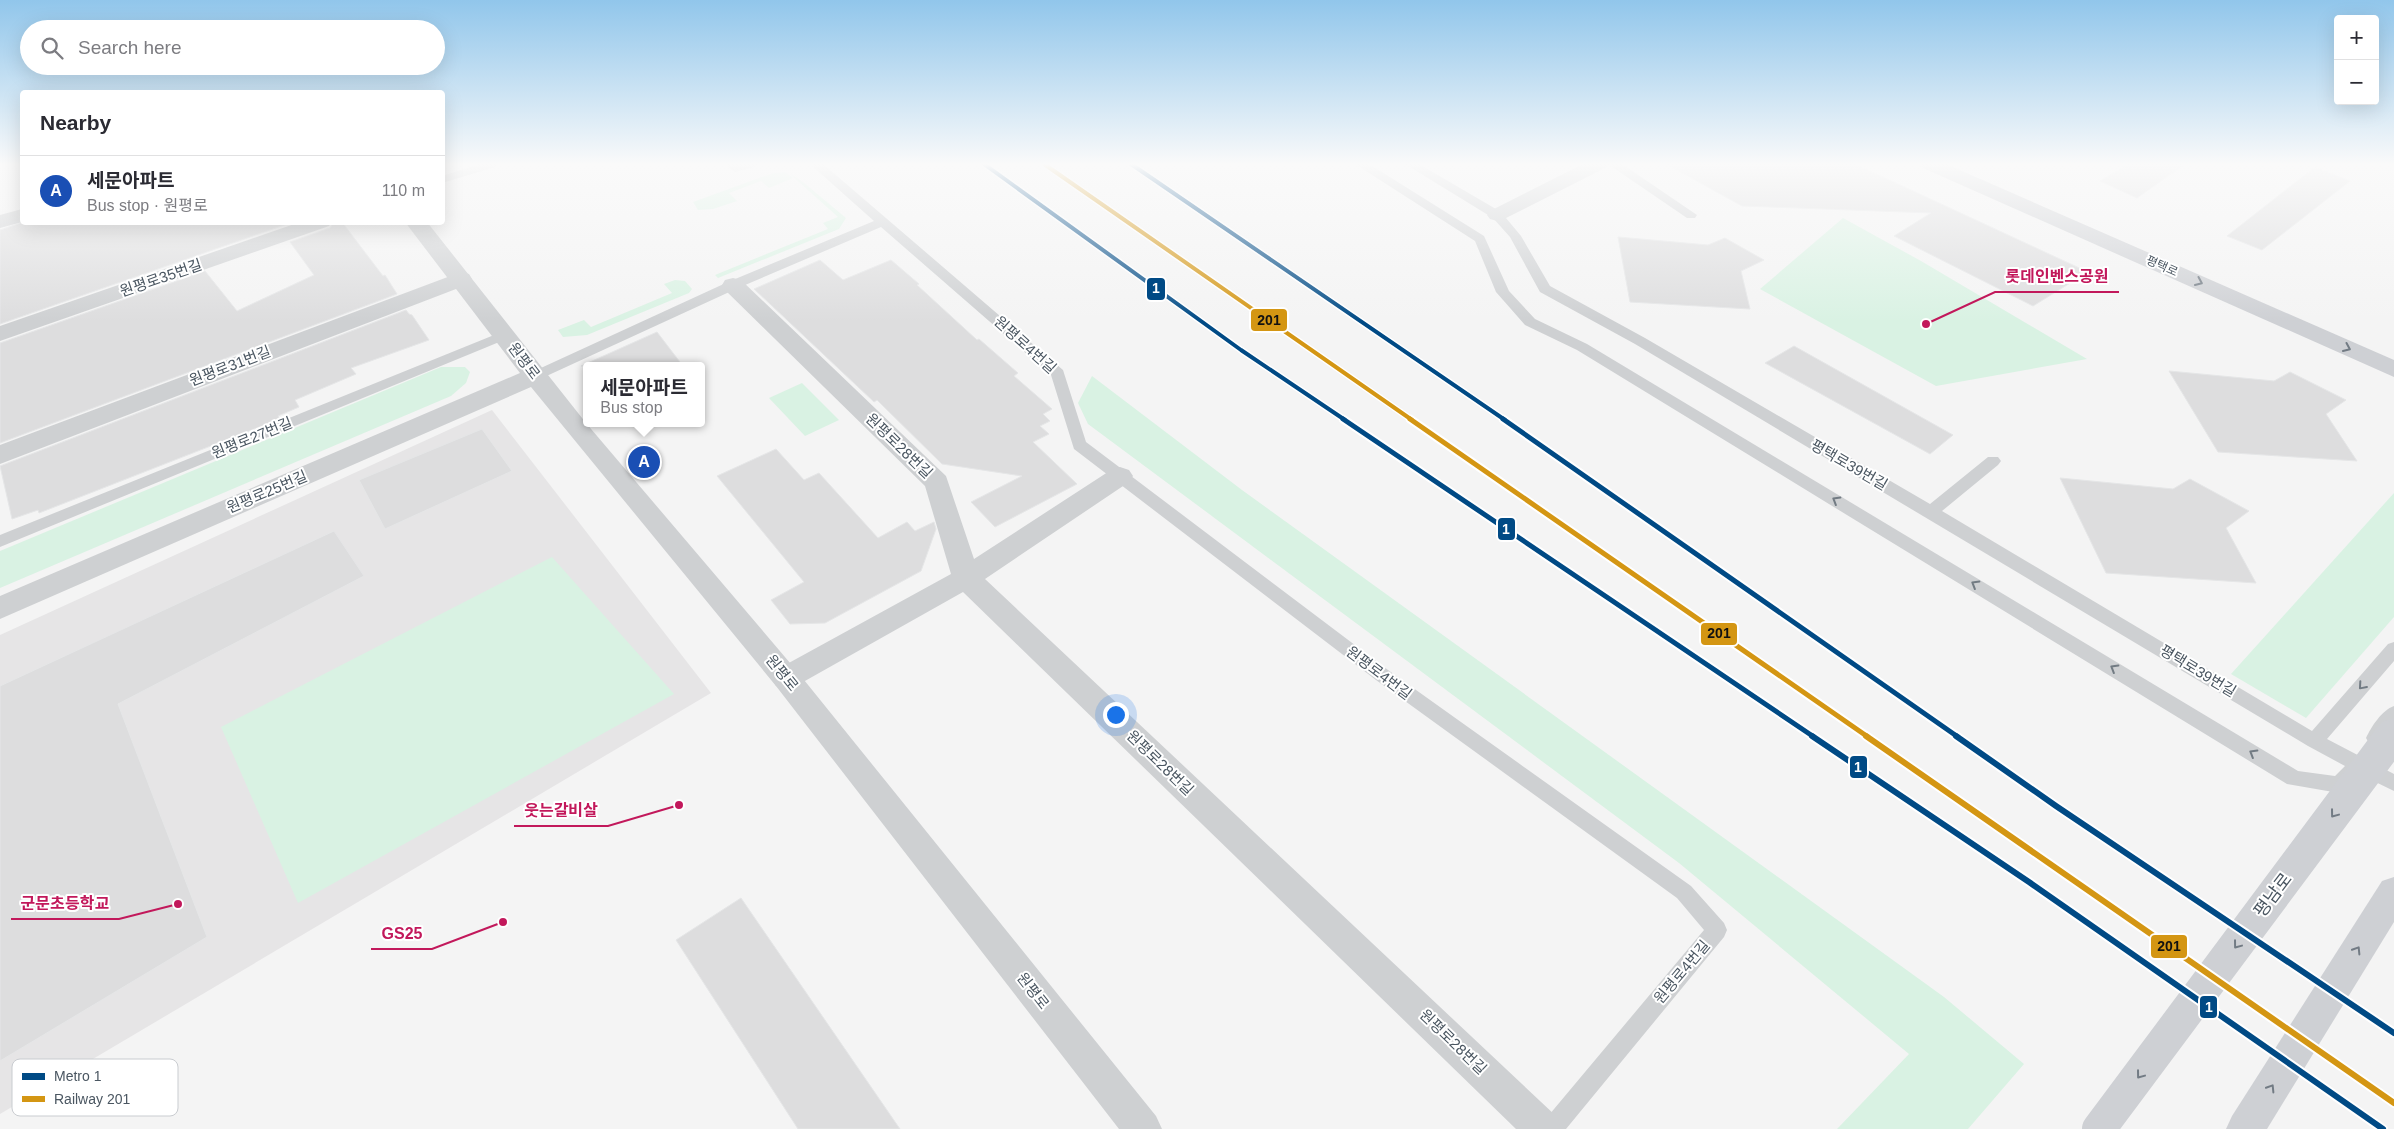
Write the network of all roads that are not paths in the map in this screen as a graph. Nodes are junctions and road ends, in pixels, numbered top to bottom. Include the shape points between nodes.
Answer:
1 (17, 217) edge
2 (879, 217) edge
3 (1445, 217) edge
4 (1498, 217) edge
5 (2049, 217) edge
6 (2092, 217) edge
7 (884, 221) junction
8 (0, 222) edge
9 (313, 225) edge
10 (417, 225) edge
11 (461, 279) junction
12 (733, 285) junction
13 (0, 334) edge
14 (504, 335) junction
15 (2394, 351) edge
16 (2394, 369) edge
17 (535, 376) junction
18 (0, 455) edge
19 (1992, 461) dead end
20 (1120, 476) junction
21 (1931, 512) junction
22 (0, 541) edge
23 (966, 578) junction
24 (0, 608) edge
25 (2394, 649) edge
26 (786, 678) junction
27 (2394, 713) edge
28 (2394, 733) edge
29 (2314, 741) junction
30 (2356, 763) junction
31 (2394, 784) edge
32 (2394, 892) edge
33 (1143, 1129) edge
34 (1543, 1129) edge
35 (1552, 1129) edge
36 (2099, 1129) edge
37 (2245, 1129) edge

1 - 8 street
2 - 7 lane
30 -> 3 lane via 2339,786 2294,778 1582,347 1530,322 1503,292 1480,239
4 - 21 lane, 평택로39번길 via 1515,236 1545,289
5 -> 16 main road, 평택로
6 - 15 main road, 평택로
7 - 12 lane
7 - 20 lane, 원평로4번길 via 1058,373 1079,445
9 - 13 street, 원평로35번길
10 - 11 street, 원평로
11 - 14 street, 원평로
11 - 18 street, 원평로31번길
12 - 17 lane
12 - 23 street, 원평로28번길 via 937,482
14 - 17 street, 원평로
14 - 22 lane, 원평로27번길
17 - 24 street, 원평로25번길
17 - 26 street, 원평로
19 - 21 lane
20 - 23 street
20 - 35 lane, 원평로4번길 via 1382,675 1684,892 1717,930
21 - 29 lane, 평택로39번길
23 - 26 street
23 - 34 street, 원평로28번길
25 -> 29 lane
26 - 33 street, 원평로
27 - 30 lane
28 -> 36 main road, 평남로, bridge
29 - 30 lane, 평택로39번길
30 - 31 lane, 평택로39번길
37 -> 32 main road

